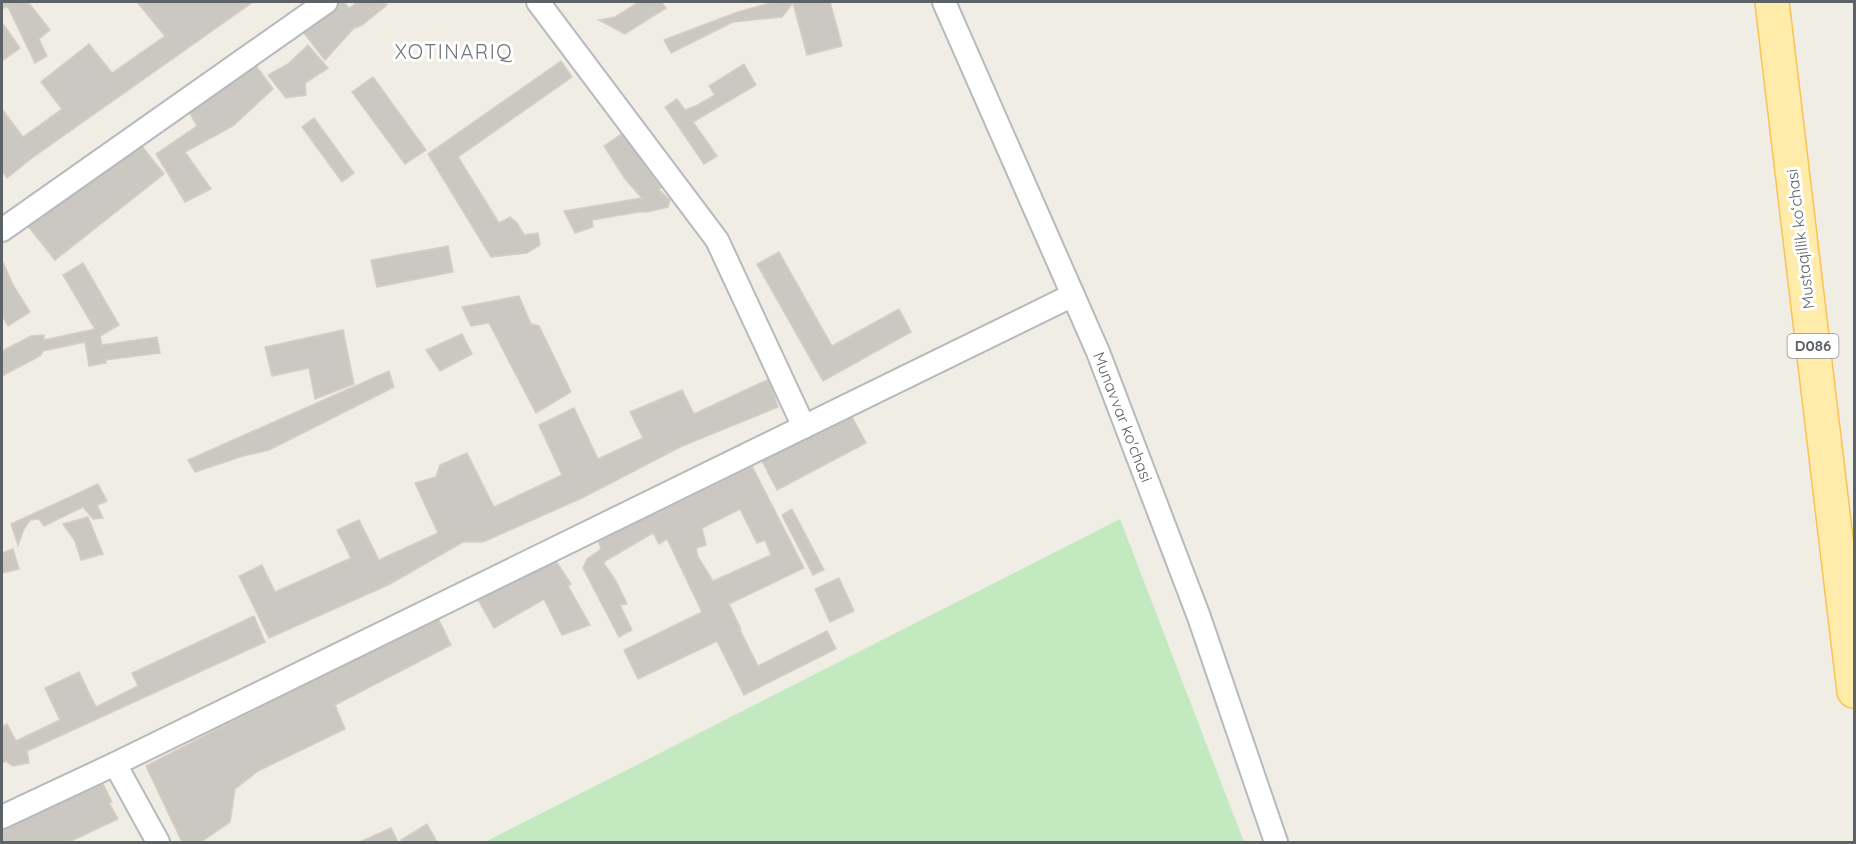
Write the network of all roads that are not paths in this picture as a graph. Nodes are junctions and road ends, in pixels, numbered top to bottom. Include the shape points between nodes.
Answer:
1 (326, 2) edge
2 (538, 2) edge
3 (944, 2) edge
4 (1772, 2) edge
5 (2, 230) edge
6 (1073, 296) junction
7 (804, 427) junction
8 (1854, 691) edge
9 (115, 764) junction
10 (2, 817) edge
11 (158, 843) edge
12 (1276, 843) edge

1 - 5 street
2 - 7 street via 717,240
3 - 6 street, Munavvar ko'chasi
4 - 8 main road, Mustaqillik koʻchasi / D086
6 - 7 street
6 - 12 street, Munavvar ko'chasi via 1199,617
7 - 9 street
9 - 10 street
9 - 11 street

